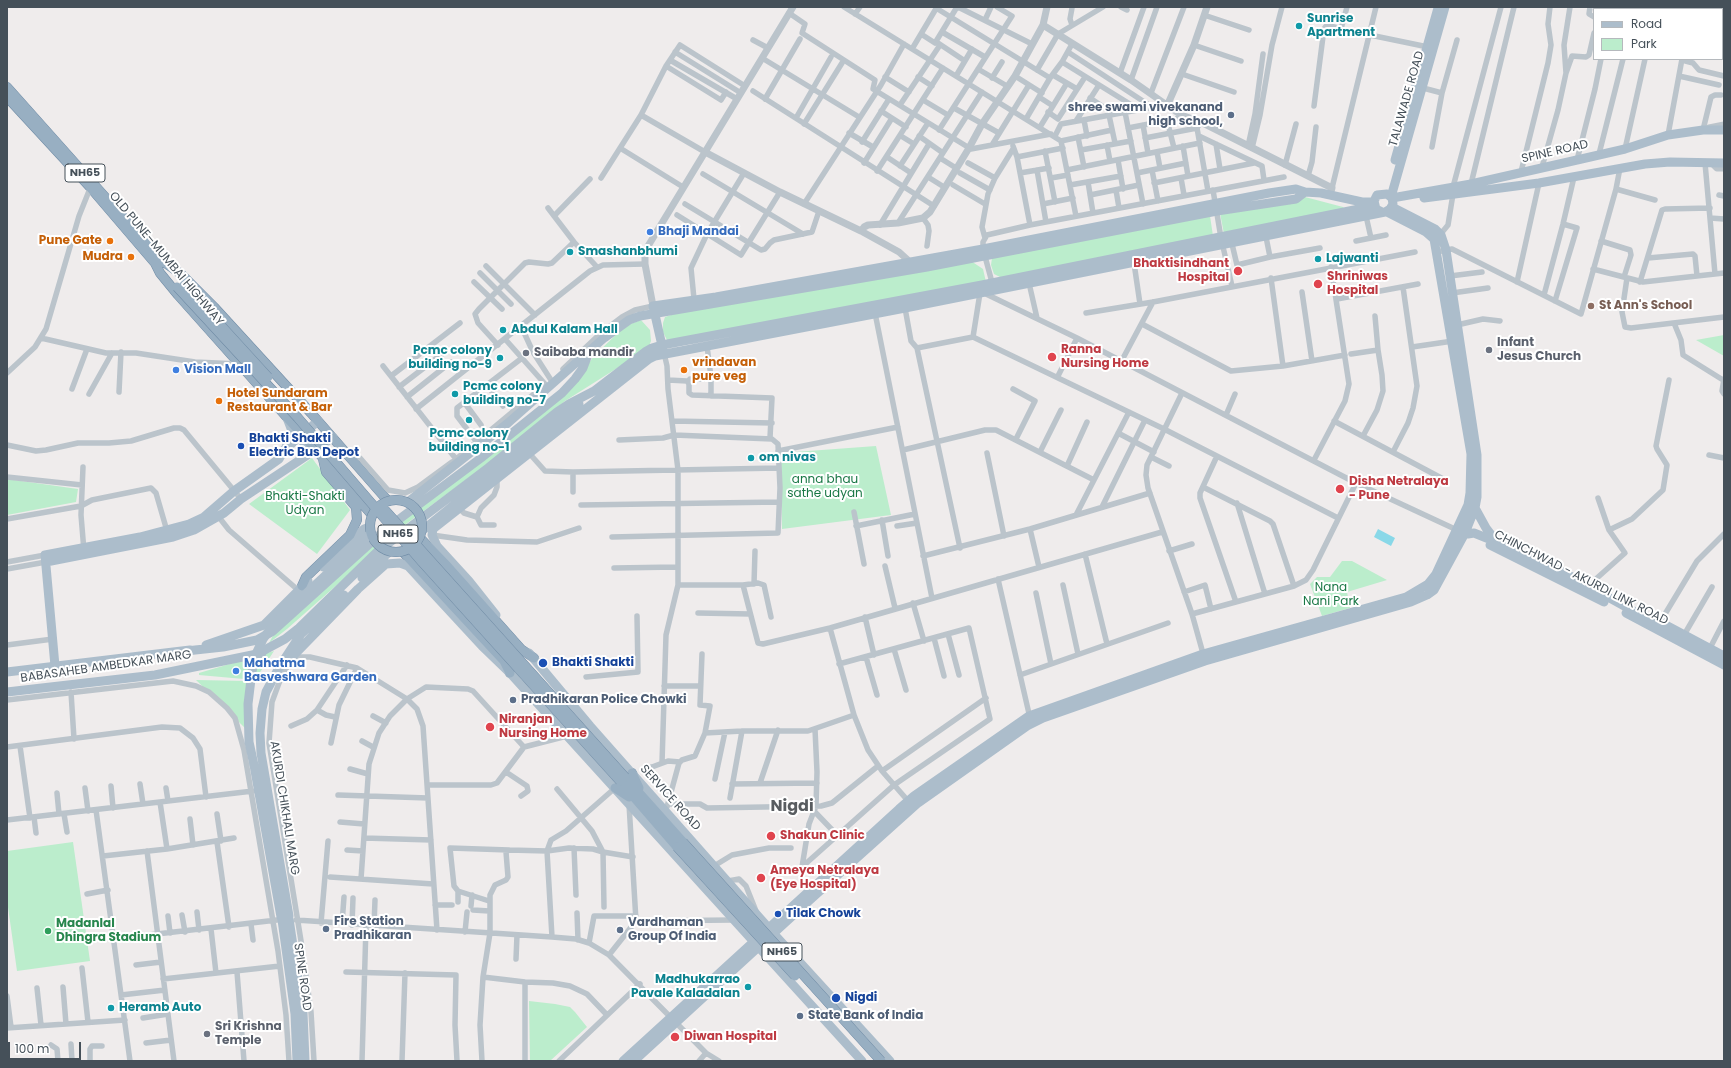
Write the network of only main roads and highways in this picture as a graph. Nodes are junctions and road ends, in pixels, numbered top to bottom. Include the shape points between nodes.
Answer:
1 (1438, 7) edge
2 (1445, 7) edge
3 (1430, 48) junction
4 (7, 87) edge
5 (7, 97) edge
6 (1724, 130) edge
7 (1724, 163) edge
8 (92, 185) junction
9 (1453, 191) junction
10 (1305, 192) junction
11 (1389, 203) junction
12 (1374, 204) junction
13 (1216, 207) junction
14 (1437, 237) junction
15 (1225, 242) junction
16 (984, 253) junction
17 (158, 261) junction
18 (993, 287) junction
19 (982, 290) junction
20 (654, 310) junction
21 (1456, 341) junction
22 (663, 349) junction
23 (590, 351) junction
24 (594, 391) junction
25 (287, 417) junction
26 (318, 421) junction
27 (301, 436) junction
28 (333, 437) junction
29 (284, 450) junction
30 (320, 456) junction
31 (274, 463) junction
32 (281, 472) junction
33 (388, 501) junction
34 (408, 502) junction
35 (1475, 508) junction
36 (372, 515) junction
37 (370, 530) junction
38 (1463, 532) junction
39 (422, 534) junction
40 (1496, 542) junction
41 (84, 552) junction
42 (390, 552) junction
43 (403, 552) junction
44 (300, 588) junction
45 (1657, 626) junction
46 (302, 634) junction
47 (186, 651) junction
48 (1708, 652) junction
49 (259, 653) junction
50 (290, 656) junction
51 (1724, 656) edge
52 (534, 658) junction
53 (1724, 665) edge
54 (55, 666) junction
55 (7, 672) edge
56 (510, 674) junction
57 (7, 692) edge
58 (623, 780) junction
59 (263, 789) junction
60 (641, 801) junction
61 (680, 845) junction
62 (286, 919) junction
63 (771, 930) junction
64 (756, 943) junction
65 (673, 1020) junction
66 (297, 1061) edge
67 (305, 1061) edge
68 (623, 1061) edge
69 (634, 1061) edge
70 (862, 1061) edge
71 (873, 1061) edge
72 (881, 1061) edge
73 (890, 1061) edge

1 - 3 main road, TALAWADE ROAD
2 - 3 main road, TALAWADE ROAD
3 - 11 main road, TALAWADE ROAD
3 - 11 main road, TALAWADE ROAD via 1423,88
4 - 8 highway, OLD PUNE–MUMBAI HIGHWAY / NH65
5 - 8 highway, OLD PUNE–MUMBAI HIGHWAY / NH65
6 - 9 main road, SPINE ROAD via 1668,135 1625,149 1471,184
7 - 9 main road, SPINE ROAD via 1670,162 1539,183
8 - 17 highway, OLD PUNE–MUMBAI HIGHWAY / NH65
9 - 11 main road, SPINE ROAD
10 - 12 main road via 1331,191
10 - 13 main road via 1296,189 1269,193
10 - 13 main road via 1296,199
11 - 12 main road via 1376,209
11 - 12 main road via 1377,195
11 - 14 main road via 1430,225
11 - 15 main road, SPINE ROAD via 1366,216 1266,237
12 - 15 main road
13 - 16 main road
14 - 21 main road via 1437,252
14 - 21 main road via 1446,250 1457,325
15 - 18 main road
15 - 18 main road via 1134,263 1030,283
16 - 20 main road
16 - 20 main road via 910,262 694,299
17 - 25 highway, OLD PUNE–MUMBAI HIGHWAY / NH65 via 160,272 178,295
17 - 26 highway via 187,279
17 - 58 highway, NH65, bridge via 422,562
18 - 19 main road
19 - 22 main road
19 - 22 main road via 905,308 707,346
20 - 22 main road
20 - 23 main road via 629,320
21 - 35 main road via 1477,455
21 - 38 main road via 1471,454 1470,493
22 - 24 main road via 645,352
22 - 52 main road, SERVICE ROAD via 433,529 432,535 437,546
23 - 34 main road via 471,454 459,460
23 - 47 main road via 583,368 562,393 386,529 273,631 257,640
24 - 39 main road
24 - 49 main road via 558,412 377,552 299,628
25 - 27 highway, OLD PUNE–MUMBAI HIGHWAY
25 - 29 main road via 292,431
26 - 27 main road
26 - 28 highway
27 - 29 main road
27 - 30 highway, OLD PUNE–MUMBAI HIGHWAY
28 - 30 main road
28 - 33 highway
29 - 31 main road
30 - 32 main road
30 - 36 highway, OLD PUNE–MUMBAI HIGHWAY
30 - 44 highway via 326,472 356,507 357,520 350,535 306,577
31 - 32 main road
31 - 41 main road via 234,491 204,517 167,531
32 - 41 main road via 194,530 173,537
33 - 34 highway, bridge
33 - 36 highway, bridge via 378,506
34 - 39 highway, bridge via 420,514 423,521
35 - 38 main road
35 - 40 main road
36 - 37 highway, bridge
37 - 42 highway, bridge via 375,542
37 - 44 main road, BABASAHEB AMBEDKAR MARG via 364,529
37 - 59 main road, bridge via 271,628 257,652 248,704 249,742
38 - 40 main road, CHINCHWAD - AKURDI LINK ROAD via 1474,533
38 - 45 main road, CHINCHWAD - AKURDI LINK ROAD
38 - 63 main road via 1441,579 1427,595 1364,616 1204,657 1043,718 1031,719 911,804
39 - 43 highway, bridge via 410,549
39 - 52 highway via 521,649
40 - 45 main road, CHINCHWAD - AKURDI LINK ROAD via 1561,571 1637,612
41 - 54 main road via 46,559
42 - 43 highway, bridge
42 - 46 main road
43 - 56 highway via 504,661
44 - 47 main road, BABASAHEB AMBEDKAR MARG via 264,624
45 - 48 main road, CHINCHWAD - AKURDI LINK ROAD
45 - 48 main road, CHINCHWAD - AKURDI LINK ROAD via 1684,635
46 - 49 main road, BABASAHEB AMBEDKAR MARG via 278,649
46 - 50 main road
47 - 54 main road, BABASAHEB AMBEDKAR MARG
48 - 51 main road, CHINCHWAD - AKURDI LINK ROAD
48 - 53 main road, CHINCHWAD - AKURDI LINK ROAD
49 - 57 main road, BABASAHEB AMBEDKAR MARG via 155,675
50 - 56 main road, AKURDI CHIKHALI MARG via 386,564 400,563 408,566
50 - 59 main road, AKURDI CHIKHALI MARG via 269,685 263,704 260,744
52 - 58 main road, SERVICE ROAD via 590,726
54 - 55 main road, BABASAHEB AMBEDKAR MARG
56 - 58 main road via 567,736
58 - 60 highway, NH65
58 - 60 highway
58 - 63 main road, SERVICE ROAD via 667,808
58 - 64 main road via 629,804
59 - 62 main road, AKURDI CHIKHALI MARG
60 - 61 highway, NH65
61 - 71 highway, NH65, bridge
61 - 72 highway, NH65, bridge
62 - 66 main road, SPINE ROAD
62 - 67 main road, AKURDI CHIKHALI MARG via 303,1013
63 - 64 main road
63 - 73 main road, SERVICE ROAD
64 - 65 main road
64 - 70 main road
65 - 68 main road
65 - 69 main road

